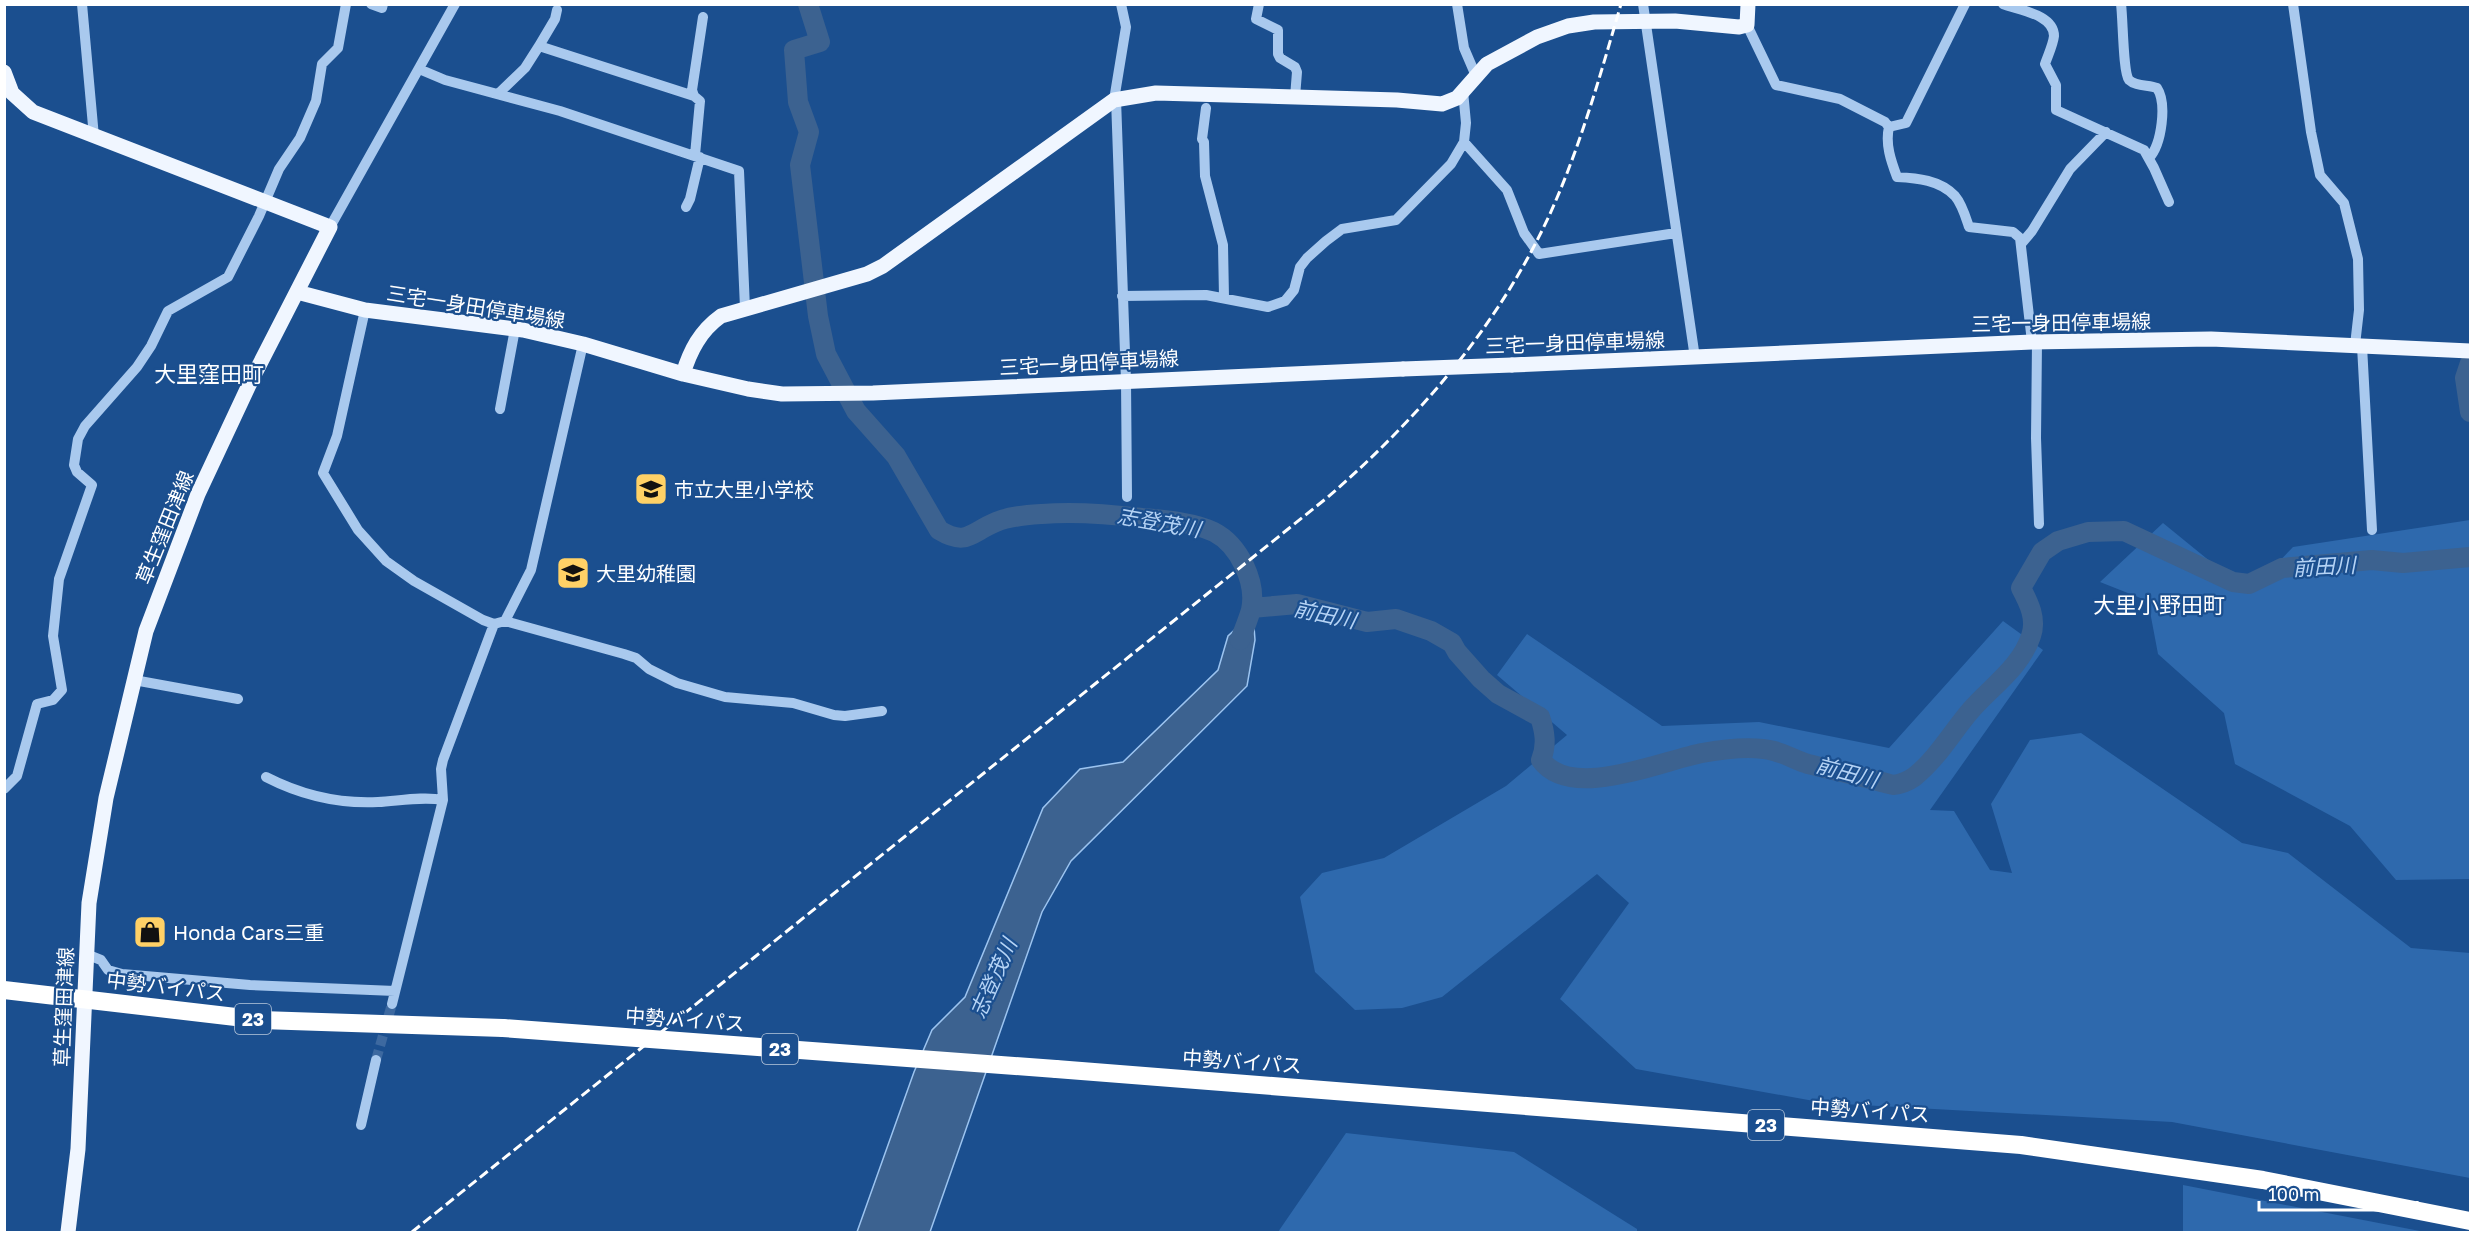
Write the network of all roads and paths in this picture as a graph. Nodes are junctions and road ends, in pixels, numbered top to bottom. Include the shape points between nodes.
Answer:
1 (346, 4) edge
2 (371, 4) edge
3 (383, 4) edge
4 (455, 4) edge
5 (1121, 4) edge
6 (1259, 4) edge
7 (1457, 4) edge
8 (1643, 4) edge
9 (1748, 4) edge
10 (1965, 4) edge
11 (2003, 4) edge
12 (2121, 4) edge
13 (2293, 4) edge
14 (81, 5) edge
15 (557, 10) dead end
16 (703, 17) dead end
17 (1645, 22) junction
18 (1747, 25) junction
19 (539, 46) junction
20 (418, 69) junction
21 (4, 72) edge
22 (1476, 76) junction
23 (1463, 91) junction
24 (499, 93) junction
25 (694, 96) junction
26 (1294, 97) junction
27 (1115, 99) junction
28 (1206, 108) dead end
29 (1889, 127) junction
30 (2106, 132) junction
31 (94, 137) junction
32 (1464, 142) junction
33 (698, 156) junction
34 (2149, 158) junction
35 (265, 201) junction
36 (2169, 202) dead end
37 (686, 207) dead end
38 (330, 226) junction
39 (1676, 232) junction
40 (2021, 244) junction
41 (297, 292) junction
42 (1122, 296) junction
43 (1224, 297) junction
44 (745, 308) junction
45 (365, 310) junction
46 (515, 329) junction
47 (2035, 342) junction
48 (583, 344) junction
49 (2358, 345) junction
50 (2465, 351) edge
51 (1695, 358) junction
52 (683, 374) junction
53 (1126, 381) junction
54 (500, 409) dead end
55 (1127, 498) dead end
56 (2039, 524) dead end
57 (2372, 530) dead end
58 (499, 623) junction
59 (134, 680) junction
60 (238, 699) dead end
61 (882, 711) dead end
62 (266, 777) dead end
63 (4, 789) edge
64 (442, 800) junction
65 (86, 954) junction
66 (4, 990) edge
67 (394, 991) junction
68 (85, 999) junction
69 (392, 1004) tunnel mouth
70 (376, 1060) tunnel mouth
71 (361, 1125) dead end
72 (2470, 1221) edge
73 (68, 1233) edge

1 - 35 street via 338,48 321,64 316,101
2 - 3 street via 382,8
4 - 20 street
5 - 27 street via 1126,27
6 - 26 street via 1256,19 1278,30 1278,54 1297,72
7 - 22 street via 1464,48
8 - 17 street
9 - 18 main road
10 - 29 street via 1906,123
11 - 30 street via 2043,18 2053,30 2045,64 2056,85 2056,110
12 - 34 street via 2127,76 2132,82 2157,88 2160,94 2161,134
13 - 49 street via 2320,175 2344,203 2356,251
14 - 31 street
15 - 19 street
16 - 25 street
17 - 18 main road
17 - 22 main road via 1594,22 1556,30 1487,64
17 - 39 street
18 - 29 street via 1776,85 1839,99
19 - 24 street via 525,68
19 - 25 street
20 - 24 street via 444,80
20 - 38 street
21 - 31 main road via 12,93 33,112
22 - 23 main road
23 - 26 main road via 1449,102 1434,104
23 - 32 street
24 - 33 street
25 - 33 street via 700,101
26 - 27 main road via 1156,93
27 - 42 street
27 - 44 main road via 900,255 867,274
28 - 43 street via 1203,164 1223,246
29 - 40 street via 1891,162 1897,177 1925,178 1956,196 1969,227 2013,232
30 - 34 street via 2144,150
30 - 40 street via 2066,175
31 - 35 main road
32 - 39 street via 1507,190 1524,233 1539,254
32 - 43 street via 1451,164 1396,220 1342,229 1319,246 1300,267 1294,290 1285,301 1261,306
33 - 37 street
33 - 44 street via 739,171
34 - 36 street
35 - 38 main road
35 - 63 street via 228,277 168,311 137,367 100,406 78,439 74,465 93,485 59,579 53,636 62,690 53,700 37,704 17,776
38 - 41 main road, 草生窪田津線
39 - 51 street
40 - 47 street
41 - 45 main road, 三宅一身田停車場線
41 - 59 main road, 草生窪田津線 via 198,494 146,631
42 - 43 street
42 - 53 street
44 - 52 main road via 710,323 691,350
45 - 46 main road, 三宅一身田停車場線
45 - 58 street via 337,436 322,470 324,478 358,530 391,565 460,609
46 - 48 main road, 三宅一身田停車場線
46 - 54 street
47 - 49 main road, 三宅一身田停車場線 via 2211,339
47 - 51 main road, 三宅一身田停車場線
47 - 56 street
48 - 52 main road, 三宅一身田停車場線
48 - 58 street via 531,570
49 - 50 main road, 三宅一身田停車場線
49 - 57 street
51 - 53 main road, 三宅一身田停車場線, bridge
52 - 53 main road, 三宅一身田停車場線 via 782,394
53 - 55 street
58 - 61 street via 632,656 677,683 725,697 793,703 845,716
58 - 64 street via 443,760
59 - 60 street
59 - 65 main road, 草生窪田津線 via 93,869
62 - 64 street via 319,798 359,802
64 - 67 street
65 - 67 street via 101,960 108,970 122,974
65 - 68 main road, 草生窪田津線
66 - 68 highway, 中勢バイパス / 23
67 - 69 street
68 - 72 highway, 中勢バイパス / 23, bridge via 261,1020 503,1029 2021,1145 2263,1179
68 - 73 main road, 草生窪田津線 via 78,1149
70 - 71 street

